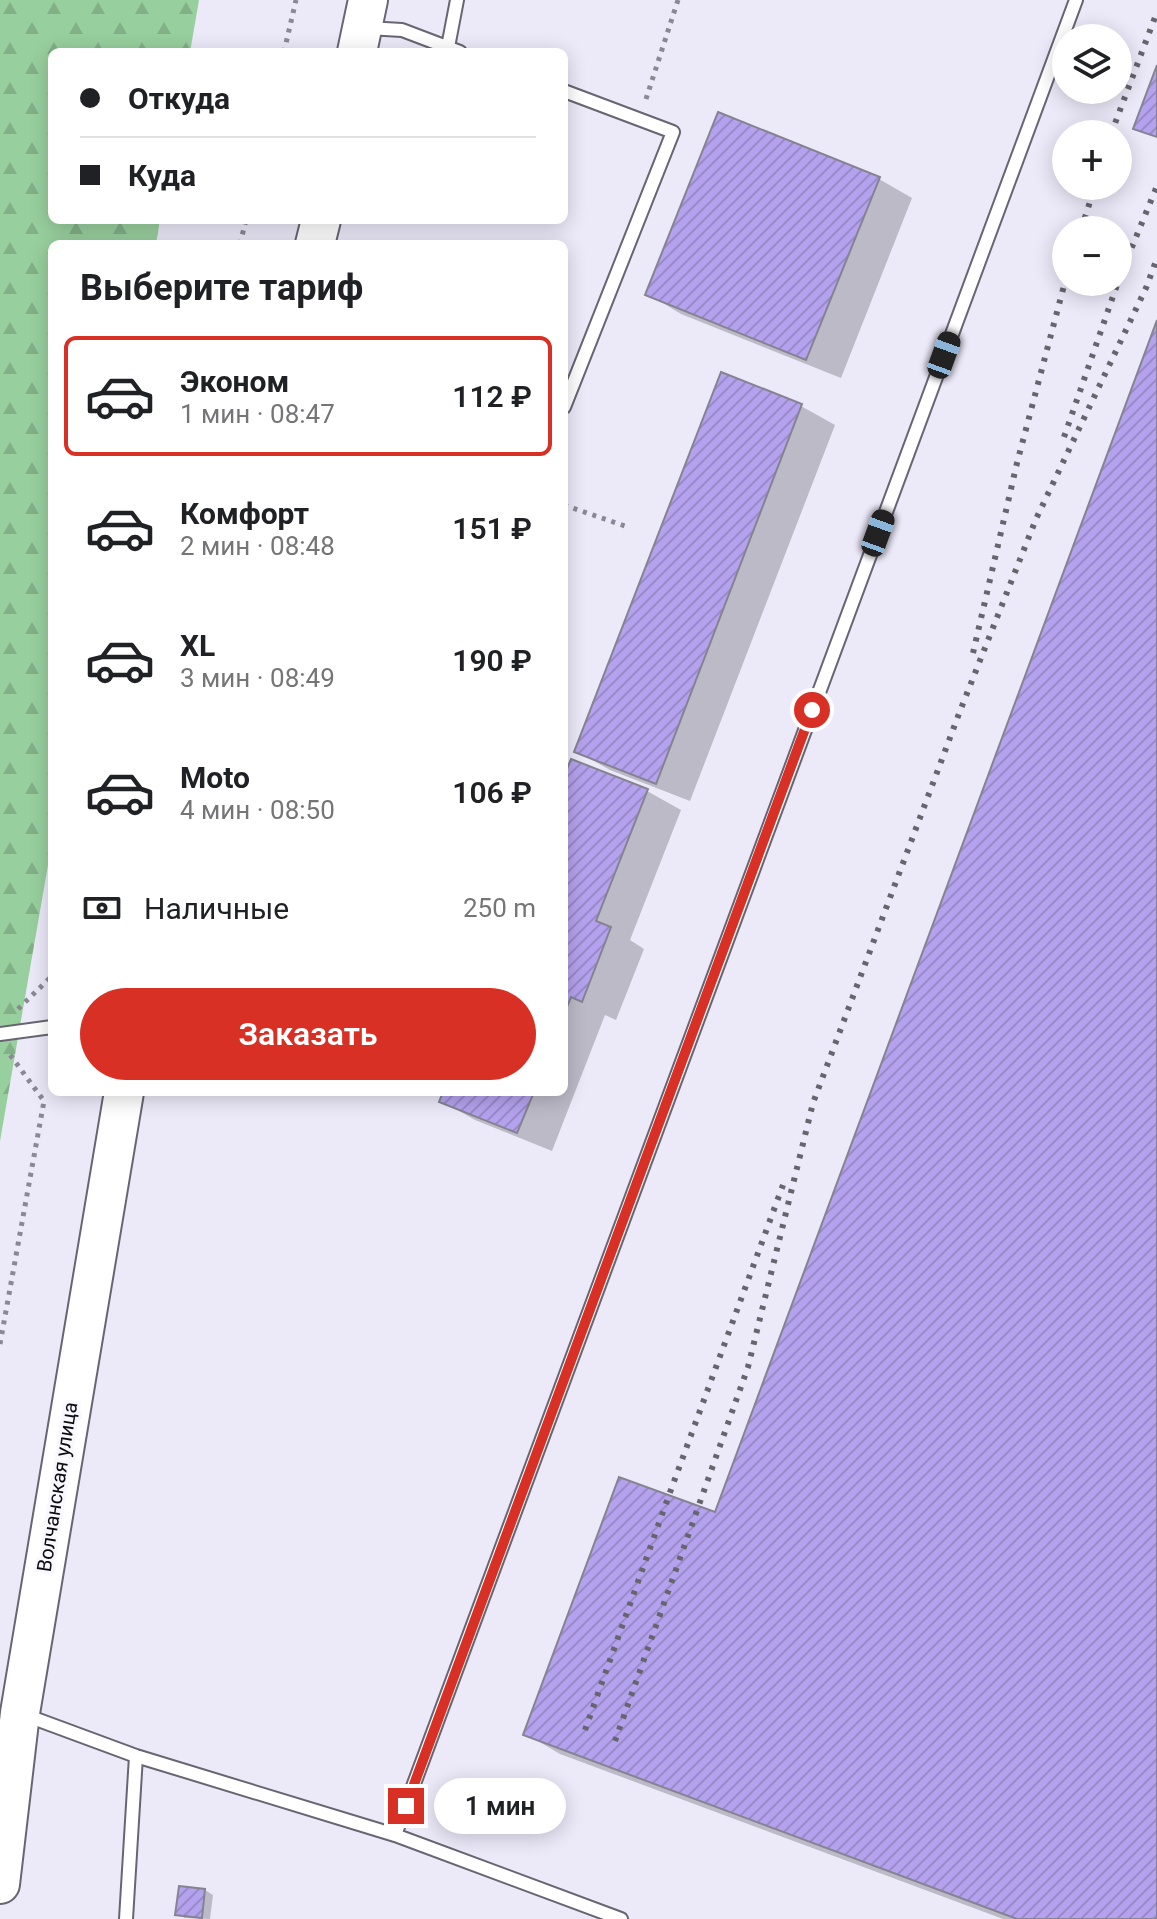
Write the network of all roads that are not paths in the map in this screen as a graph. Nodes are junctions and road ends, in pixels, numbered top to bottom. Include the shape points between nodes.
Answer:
1 (457, 0) edge
2 (1076, 0) edge
3 (362, 26) edge
4 (449, 48) edge
5 (454, 48) edge
6 (568, 92) edge
7 (568, 397) edge
8 (48, 1028) edge
9 (0, 1034) edge
10 (123, 1096) edge
11 (20, 1713) junction
12 (136, 1756) junction
13 (395, 1835) junction
14 (0, 1884) edge
15 (126, 1919) edge
16 (621, 1919) edge

1 - 5 lane
2 - 13 lane
3 - 4 lane via 402,30
6 - 7 lane via 673,132
8 - 9 lane
10 - 11 main road, Волчанская улица
11 - 12 lane
11 - 14 main road, Волчанская улица
12 - 13 lane
12 - 15 lane
13 - 16 lane

